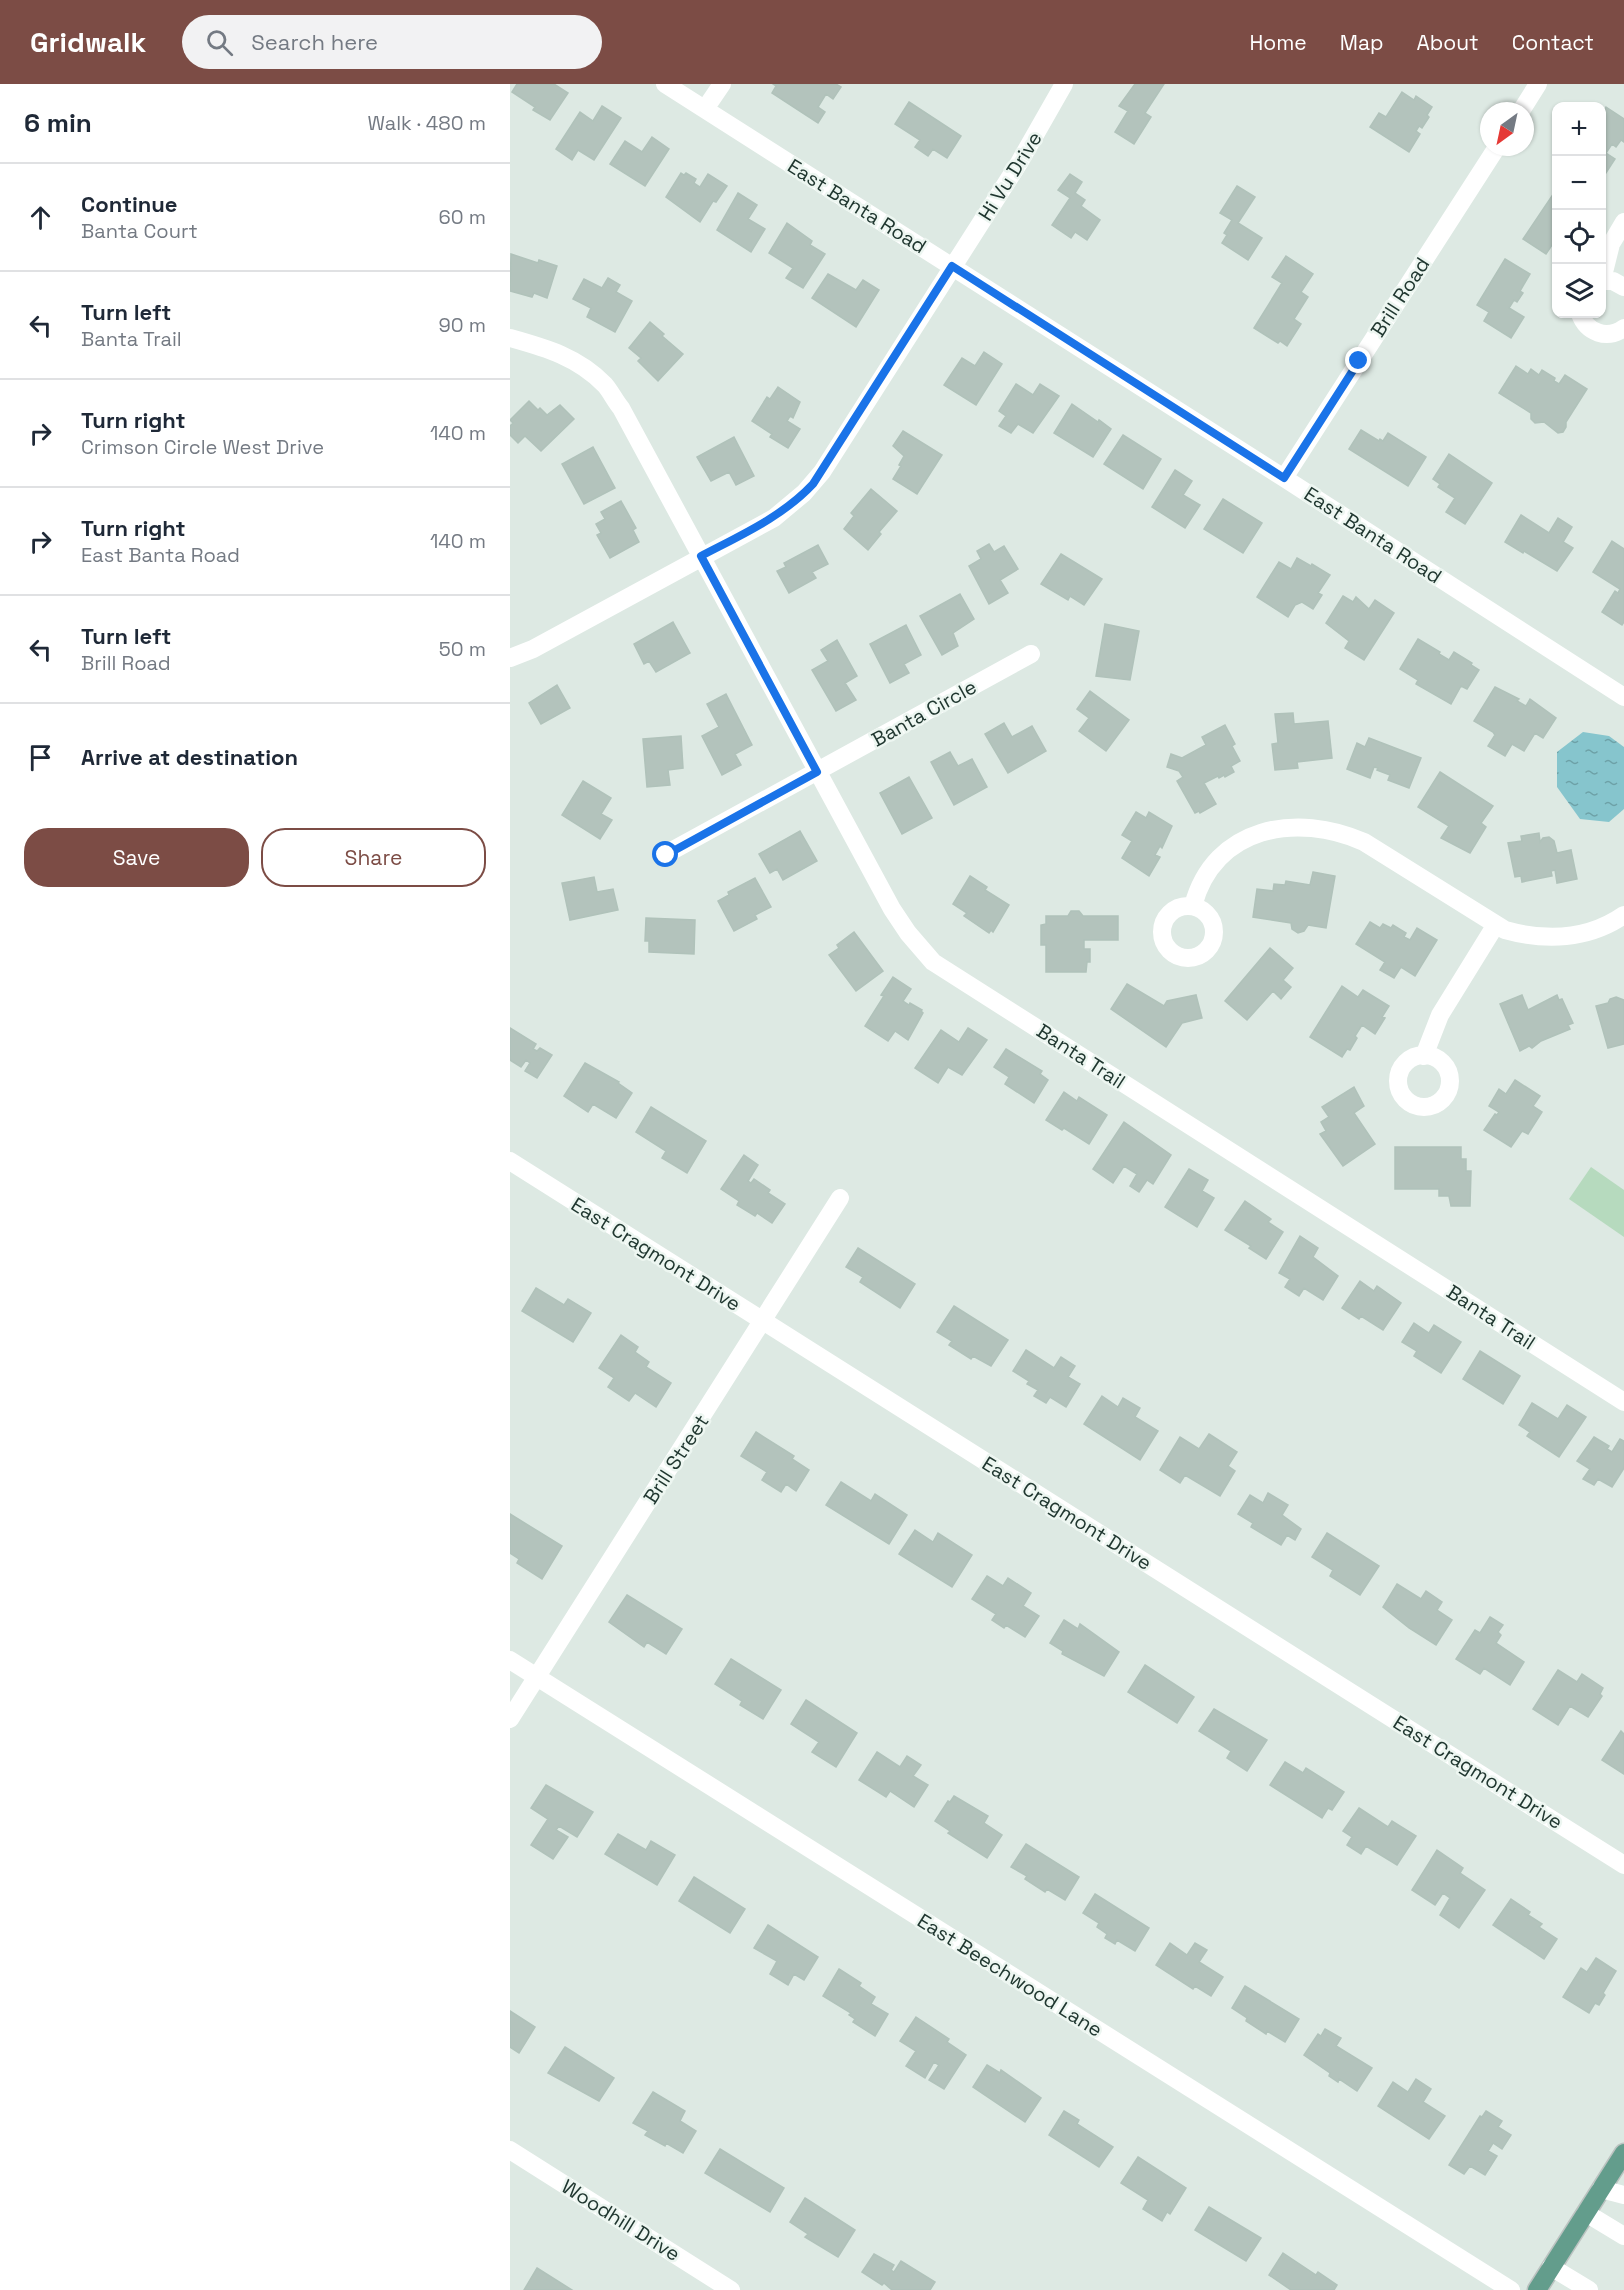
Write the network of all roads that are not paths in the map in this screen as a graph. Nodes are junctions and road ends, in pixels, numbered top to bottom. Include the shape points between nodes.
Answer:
1 (665, 84) edge
2 (722, 84) edge
3 (1064, 84) edge
4 (1538, 84) edge
5 (1527, 102) edge
6 (705, 110) junction
7 (1491, 156) edge
8 (1624, 222) edge
9 (1606, 264) edge
10 (952, 266) junction
11 (1606, 280) edge
12 (1624, 287) edge
13 (1582, 318) edge
14 (1624, 328) edge
15 (510, 338) edge
16 (1284, 478) junction
17 (701, 556) junction
18 (1031, 654) dead end
19 (510, 658) edge
20 (1624, 697) edge
21 (817, 772) junction
22 (666, 855) dead end
23 (1193, 906) dead end
24 (1624, 915) edge
25 (1495, 926) junction
26 (1424, 1056) dead end
27 (510, 1161) edge
28 (840, 1198) dead end
29 (764, 1322) junction
30 (1624, 1402) edge
31 (510, 1660) edge
32 (537, 1677) junction
33 (510, 1719) edge
34 (1624, 1864) edge
35 (510, 2150) edge
36 (1624, 2153) edge
37 (1602, 2189) junction
38 (1624, 2195) edge
39 (1586, 2213) junction
40 (1624, 2236) edge
41 (1551, 2267) junction
42 (731, 2290) edge
43 (1511, 2290) edge
44 (1537, 2290) edge
45 (1589, 2290) edge

1 - 6 street, East Banta Road
2 - 6 street
3 - 10 street, Hi Vu Drive via 1019,163
4 - 5 street
6 - 10 street, East Banta Road
7 - 16 street, Brill Road
8 - 9 street via 1611,244
10 - 16 street, East Banta Road
10 - 17 street, Hi Vu Drive via 813,484 774,518
11 - 12 street
13 - 14 street via 1598,333 1610,334
15 - 17 street, Banta Trail via 577,362 605,386 621,408
16 - 20 street, East Banta Road
17 - 19 street, Hi Vu Drive
17 - 21 street, Banta Trail
18 - 21 street, Banta Circle
21 - 22 street, Banta Circle
21 - 30 street, Banta Trail via 892,909 933,962
23 - 25 street via 1210,871 1234,846 1268,830 1304,826 1364,842
24 - 25 street via 1595,930 1559,937 1522,935
25 - 26 street via 1440,1015
27 - 29 street, East Cragmont Drive
28 - 29 street, Brill Street
29 - 32 street, Brill Street
29 - 34 street, East Cragmont Drive
31 - 32 street, East Beechwood Lane
32 - 33 street, Brill Street
32 - 43 street, East Beechwood Lane
35 - 42 street, Woodhill Drive
36 - 37 main road
37 - 38 street
37 - 39 main road
39 - 40 street
39 - 41 main road
41 - 44 main road
41 - 45 street

